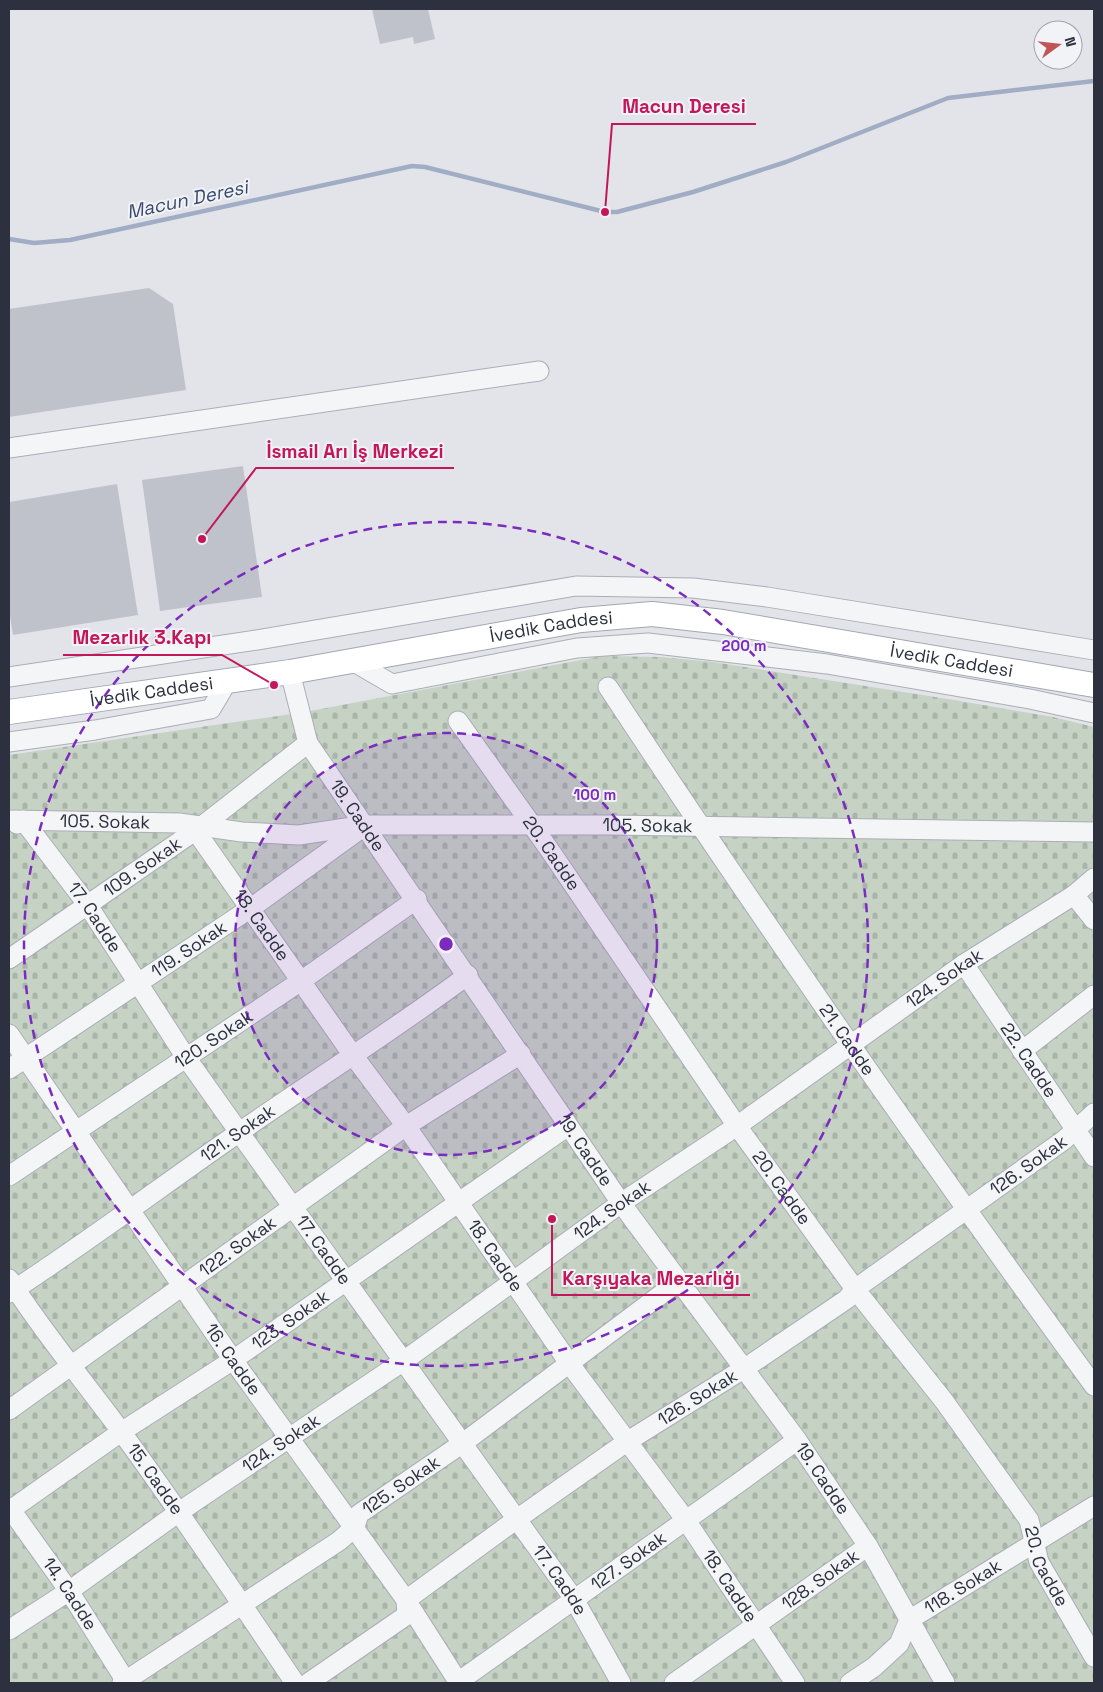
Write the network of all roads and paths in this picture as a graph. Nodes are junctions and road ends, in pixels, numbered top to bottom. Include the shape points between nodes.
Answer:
1 (539, 371) dead end
2 (9, 448) edge
3 (1094, 650) edge
4 (354, 662) junction
5 (290, 672) junction
6 (9, 677) edge
7 (227, 682) junction
8 (1094, 685) edge
9 (608, 687) dead end
10 (9, 712) edge
11 (1094, 713) edge
12 (458, 721) dead end
13 (9, 742) edge
14 (308, 743) junction
15 (13, 823) edge
16 (366, 825) junction
17 (531, 826) junction
18 (700, 826) junction
19 (199, 828) junction
20 (1094, 832) edge
21 (1094, 878) edge
22 (1074, 895) junction
23 (417, 899) junction
24 (87, 904) junction
25 (251, 908) junction
26 (1094, 920) edge
27 (9, 959) edge
28 (964, 964) junction
29 (468, 975) junction
30 (301, 981) junction
31 (140, 983) junction
32 (1094, 995) edge
33 (9, 1034) edge
34 (850, 1044) junction
35 (1022, 1051) junction
36 (352, 1054) junction
37 (521, 1054) junction
38 (185, 1056) junction
39 (26, 1058) junction
40 (9, 1069) edge
41 (1094, 1113) edge
42 (406, 1126) junction
43 (568, 1126) junction
44 (737, 1126) junction
45 (1075, 1129) junction
46 (76, 1132) junction
47 (239, 1132) junction
48 (1094, 1157) edge
49 (9, 1176) edge
50 (460, 1203) junction
51 (622, 1203) junction
52 (293, 1209) junction
53 (969, 1209) junction
54 (130, 1212) junction
55 (680, 1281) junction
56 (346, 1282) junction
57 (512, 1282) junction
58 (182, 1286) junction
59 (11, 1287) edge
60 (855, 1289) junction
61 (233, 1360) junction
62 (405, 1360) junction
63 (570, 1363) junction
64 (70, 1366) junction
65 (745, 1368) junction
66 (1094, 1386) edge
67 (9, 1410) edge
68 (122, 1432) junction
69 (290, 1439) junction
70 (797, 1440) junction
71 (628, 1442) junction
72 (463, 1443) junction
73 (1094, 1506) edge
74 (9, 1509) edge
75 (179, 1512) junction
76 (517, 1519) junction
77 (685, 1519) junction
78 (355, 1527) junction
79 (1033, 1542) junction
80 (868, 1546) junction
81 (69, 1591) junction
82 (574, 1599) junction
83 (406, 1600) junction
84 (241, 1603) junction
85 (909, 1620) junction
86 (756, 1625) junction
87 (9, 1630) edge
88 (1094, 1657) edge
89 (125, 1682) edge
90 (295, 1683) edge
91 (308, 1683) edge
92 (458, 1683) edge
93 (621, 1683) edge
94 (674, 1683) edge
95 (795, 1683) edge
96 (850, 1683) edge
97 (945, 1683) edge

1 - 2 street
3 - 6 street via 766,597 693,588 576,586 257,640
4 - 5 main road, İvedik Caddesi
4 - 8 main road, İvedik Caddesi via 581,620 652,614 723,622
4 - 11 street via 392,684 577,648 648,643 827,664
5 - 7 main road, İvedik Caddesi
5 - 14 street
7 - 10 main road, İvedik Caddesi
7 - 13 street via 211,709
9 - 18 street, 21. Cadde
12 - 17 street, 20. Cadde
14 - 16 street, 19. Cadde
14 - 19 street
15 - 19 street, 105. Sokak via 179,822
15 - 24 street, 17. Cadde
16 - 17 street, 105. Sokak
16 - 19 street, 105. Sokak via 299,835
16 - 23 street, 19. Cadde
16 - 25 street, 119. Sokak
17 - 18 street, 105. Sokak
17 - 44 street, 20. Cadde
18 - 20 street, 105. Sokak
18 - 34 street, 21. Cadde
19 - 24 street, 109. Sokak
19 - 25 street, 18. Cadde
21 - 22 street, 124. Sokak
22 - 26 street
22 - 28 street, 124. Sokak
23 - 29 street, 19. Cadde
23 - 30 street, 120. Sokak
24 - 27 street, 109. Sokak
24 - 31 street, 17. Cadde
25 - 30 street, 18. Cadde
25 - 31 street, 119. Sokak
28 - 34 street, 124. Sokak
28 - 35 street, 22. Cadde
29 - 36 street, 121. Sokak via 413,1016
29 - 37 street, 19. Cadde
30 - 36 street, 18. Cadde
30 - 38 street, 120. Sokak
31 - 38 street, 17. Cadde
31 - 39 street, 119. Sokak
32 - 35 street
33 - 39 street, 16. Cadde
34 - 44 street, 124. Sokak
34 - 53 street, 21. Cadde
35 - 45 street, 22. Cadde
36 - 42 street, 18. Cadde
36 - 47 street, 121. Sokak
37 - 42 street, 122. Sokak
37 - 43 street, 19. Cadde
38 - 46 street, 120. Sokak
38 - 47 street, 17. Cadde
39 - 40 street, 119. Sokak
39 - 46 street, 16. Cadde
41 - 45 street, 126. Sokak
42 - 50 street, 18. Cadde
42 - 52 street, 122. Sokak
43 - 50 street, 123. Sokak
43 - 51 street, 19. Cadde
44 - 51 street, 124. Sokak
44 - 60 street, 20. Cadde
45 - 48 street, 22. Cadde
45 - 53 street, 126. Sokak
46 - 49 street, 120. Sokak
46 - 54 street, 16. Cadde
47 - 52 street, 17. Cadde
47 - 54 street, 121. Sokak
50 - 56 street, 123. Sokak
50 - 57 street, 18. Cadde
51 - 55 street, 19. Cadde
51 - 57 street, 124. Sokak
52 - 56 street, 17. Cadde
52 - 58 street, 122. Sokak
53 - 60 street, 126. Sokak
53 - 66 street, 21. Cadde
54 - 58 street, 16. Cadde
54 - 59 street, 121. Sokak
55 - 63 street, 125. Sokak
55 - 65 street, 19. Cadde
56 - 61 street, 123. Sokak
56 - 62 street, 17. Cadde
57 - 62 street, 124. Sokak
57 - 63 street, 18. Cadde
58 - 61 street, 16. Cadde
58 - 64 street, 122. Sokak
59 - 64 street, 15. Cadde
60 - 65 street, 126. Sokak via 847,1299
60 - 79 street, 20. Cadde via 944,1401 1017,1504 1028,1520
61 - 68 street, 123. Sokak
61 - 69 street, 16. Cadde
62 - 69 street, 124. Sokak
62 - 72 street, 17. Cadde
63 - 71 street, 18. Cadde
63 - 72 street, 125. Sokak
64 - 67 street, 122. Sokak
64 - 68 street, 15. Cadde
65 - 70 street, 19. Cadde
65 - 71 street, 126. Sokak
68 - 74 street, 123. Sokak
68 - 75 street, 15. Cadde
69 - 75 street, 124. Sokak
69 - 78 street, 16. Cadde
70 - 77 street, 127. Sokak
70 - 80 street, 19. Cadde
71 - 76 street, 126. Sokak
71 - 77 street, 18. Cadde
72 - 76 street, 17. Cadde
72 - 78 street, 125. Sokak via 359,1514
73 - 79 street, 118. Sokak
74 - 81 street, 14. Cadde
75 - 81 street, 124. Sokak
75 - 84 street, 15. Cadde
76 - 82 street, 17. Cadde
76 - 83 street, 126. Sokak
77 - 82 street, 127. Sokak
77 - 86 street, 18. Cadde
78 - 83 street, 16. Cadde
78 - 84 street, 125. Sokak via 339,1541
79 - 85 street, 118. Sokak
79 - 88 street, 20. Cadde via 1039,1562
80 - 85 street, 19. Cadde
80 - 86 street, 128. Sokak
81 - 87 street, 124. Sokak
81 - 89 street, 14. Cadde
82 - 92 street, 127. Sokak
82 - 93 street, 17. Cadde
83 - 91 street via 407,1615
83 - 92 street, 16. Cadde
84 - 89 street, 125. Sokak
84 - 90 street, 15. Cadde
85 - 96 street, 118. Sokak via 898,1644 874,1667
85 - 97 street, 19. Cadde
86 - 94 street, 128. Sokak
86 - 95 street, 18. Cadde

